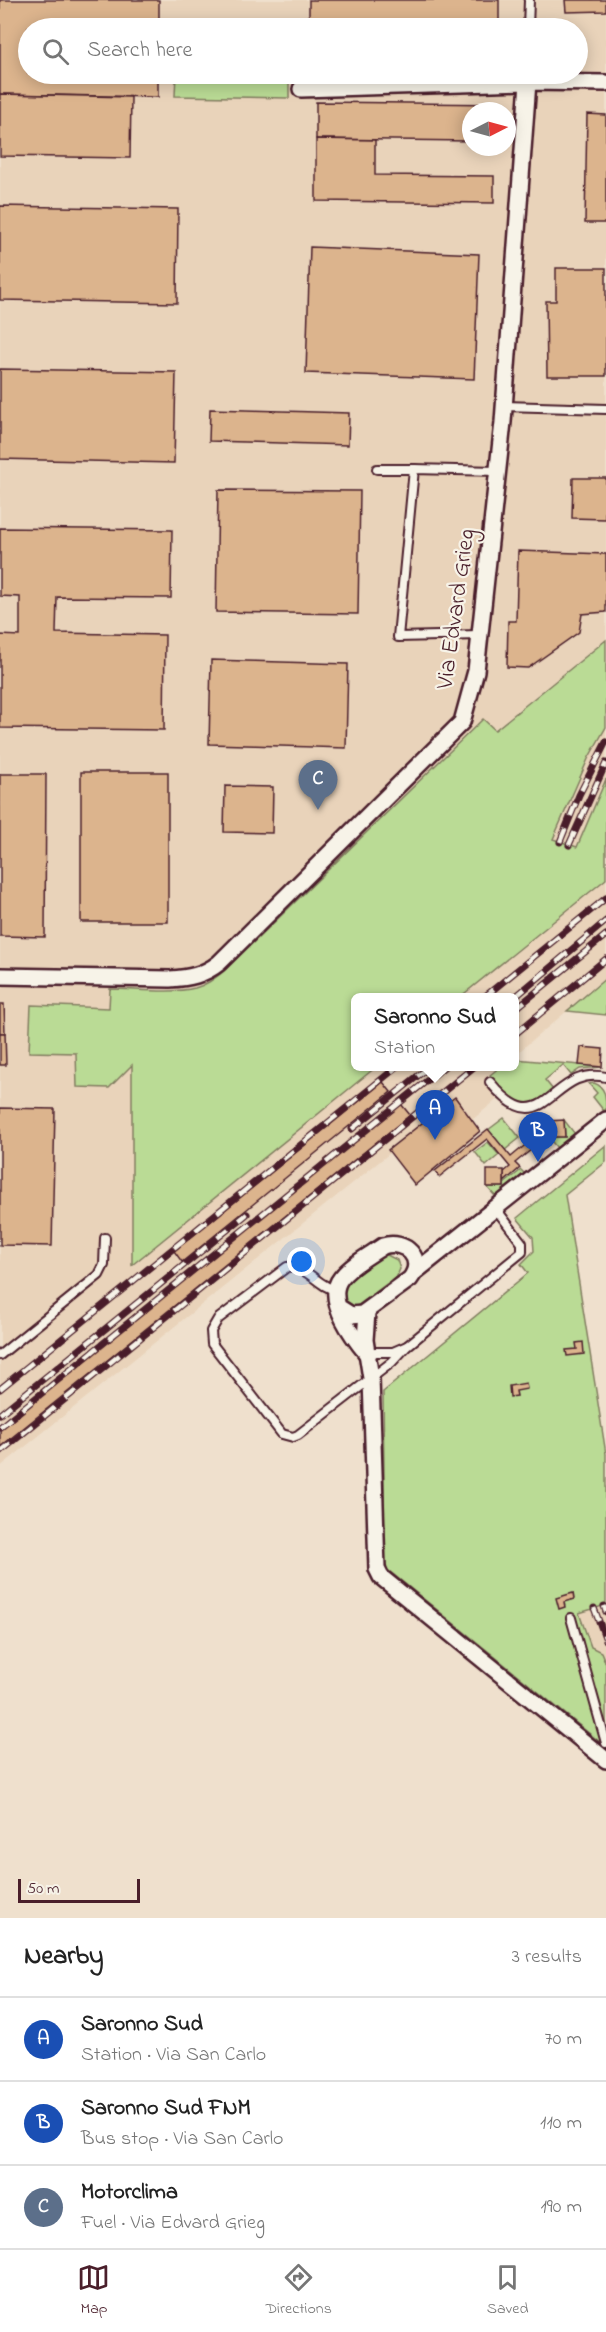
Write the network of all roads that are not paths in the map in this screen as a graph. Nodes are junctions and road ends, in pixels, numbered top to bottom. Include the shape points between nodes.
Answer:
1 (529, 0) edge
2 (528, 18) edge
3 (588, 81) edge
4 (606, 82) edge
5 (404, 84) edge
6 (528, 84) edge
7 (301, 89) dead end
8 (504, 406) junction
9 (606, 409) edge
10 (377, 469) dead end
11 (414, 469) junction
12 (497, 471) junction
13 (479, 635) junction
14 (0, 976) edge
15 (606, 1077) edge
16 (490, 1082) dead end
17 (606, 1120) edge
18 (496, 1209) junction
19 (105, 1239) dead end
20 (408, 1249) junction
21 (442, 1253) junction
22 (416, 1272) junction
23 (336, 1290) junction
24 (340, 1308) junction
25 (367, 1312) junction
26 (407, 1346) junction
27 (369, 1352) junction
28 (0, 1355) edge
29 (371, 1378) junction
30 (571, 1618) dead end
31 (606, 1743) edge
32 (606, 1757) edge

1 - 2 lane
3 - 4 street
5 - 7 street
6 - 8 street, Via Edvard Grieg
8 - 9 lane
8 - 12 street, Via Edvard Grieg
10 - 11 lane
11 - 12 lane
11 - 13 lane via 398,637
12 - 13 street, Via Edvard Grieg
13 - 14 street, Via Edvard Grieg via 476,671 462,722 212,969 194,977 171,979
15 - 16 lane via 580,1076 538,1106 528,1108 509,1104
17 - 18 street
18 - 21 street
18 - 26 lane via 522,1243 522,1252
19 - 28 lane via 104,1265 99,1275
20 - 21 street
20 - 22 street
20 - 23 street via 391,1243 383,1246 342,1276
21 - 22 street
22 - 25 street
23 - 24 street
23 - 29 lane via 301,1269 287,1267 218,1319 211,1331 212,1344 287,1437 298,1435
24 - 25 street via 351,1315
24 - 27 street via 353,1336
25 - 27 street
26 - 27 lane via 393,1352
26 - 29 lane
27 - 29 street
29 - 32 street via 375,1562 381,1577
30 - 31 lane

